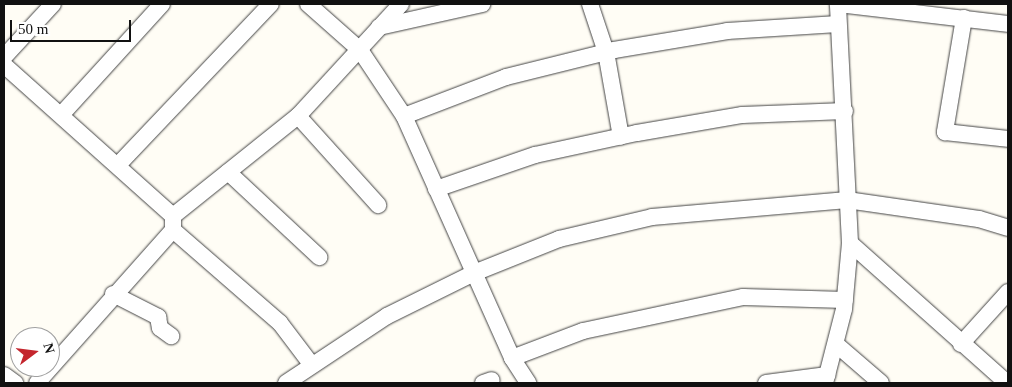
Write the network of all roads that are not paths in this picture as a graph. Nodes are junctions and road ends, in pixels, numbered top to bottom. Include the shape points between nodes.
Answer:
1 (53, 4) edge
2 (162, 4) edge
3 (271, 4) edge
4 (308, 4) edge
5 (401, 4) edge
6 (482, 4) edge
7 (590, 4) edge
8 (838, 4) edge
9 (964, 18) junction
10 (838, 24) junction
11 (1008, 24) edge
12 (379, 28) junction
13 (360, 50) junction
14 (606, 52) junction
15 (4, 57) edge
16 (4, 65) edge
17 (845, 111) junction
18 (61, 115) junction
19 (298, 116) junction
20 (404, 116) junction
21 (621, 137) junction
22 (1008, 139) edge
23 (118, 165) junction
24 (228, 172) junction
25 (436, 189) junction
26 (847, 200) junction
27 (378, 205) dead end
28 (173, 223) junction
29 (1008, 228) edge
30 (850, 243) junction
31 (319, 257) dead end
32 (474, 273) junction
33 (1008, 292) edge
34 (113, 294) junction
35 (845, 300) junction
36 (171, 336) dead end
37 (961, 344) junction
38 (837, 345) junction
39 (512, 358) junction
40 (311, 364) junction
41 (4, 375) edge
42 (826, 379) edge
43 (15, 383) edge
44 (37, 383) edge
45 (286, 383) edge
46 (528, 383) edge
47 (766, 383) edge
48 (881, 383) edge
49 (1007, 383) edge

1 - 15 street
2 - 18 street
3 - 23 street
4 - 13 street
5 - 12 street
6 - 12 street
7 - 14 street
8 - 9 street
8 - 10 street
9 - 11 street
9 - 22 street via 946,132
10 - 14 street via 727,31
10 - 17 street
12 - 13 street
13 - 19 street
13 - 20 street
14 - 20 street via 506,77
14 - 21 street
16 - 18 street
17 - 21 street via 742,115
17 - 26 street
18 - 23 street
19 - 24 street
19 - 27 street
20 - 25 street
21 - 25 street via 535,155
23 - 28 street
24 - 28 street
24 - 31 street
25 - 32 street
26 - 29 street via 979,219
26 - 30 street
26 - 32 street via 652,217 559,240
28 - 34 street
28 - 40 street via 280,323
30 - 35 street
30 - 37 street
32 - 39 street
32 - 40 street via 387,316
33 - 37 street
34 - 36 street via 158,317 160,328
34 - 44 street
35 - 38 street
35 - 39 street via 743,297 583,331
37 - 49 street
38 - 42 street
38 - 48 street
39 - 46 street
40 - 45 street
41 - 43 street
42 - 47 street

